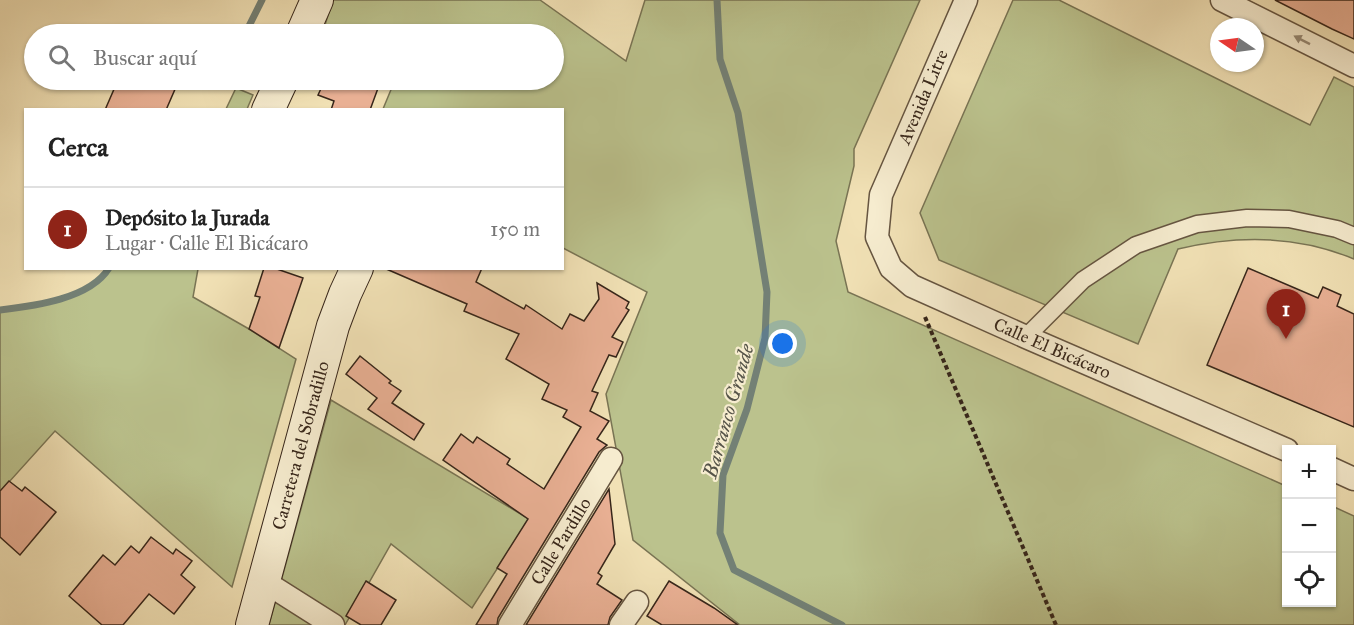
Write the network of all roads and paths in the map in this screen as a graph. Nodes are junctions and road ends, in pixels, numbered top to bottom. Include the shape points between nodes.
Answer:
1 (317, 0) edge
2 (966, 0) edge
3 (1222, 0) edge
4 (306, 24) edge
5 (1354, 66) edge
6 (277, 90) edge
7 (269, 108) edge
8 (881, 195) joint
9 (1354, 237) edge
10 (356, 270) edge
11 (912, 286) junction
12 (1026, 337) junction
13 (1282, 448) edge
14 (611, 459) dead end
15 (1336, 471) edge
16 (1354, 478) edge
17 (265, 582) junction
18 (637, 602) dead end
19 (252, 625) edge
20 (333, 625) edge
21 (510, 625) edge
22 (621, 625) edge
23 (1056, 625) edge

1 - 4 main road
2 - 8 street, Avenida Litre
5 -> 3 street
6 - 7 main road
8 - 11 street, Calle El Bicácaro via 878,237 891,268
9 - 12 street via 1337,229 1289,219 1246,218 1197,224 1136,245 1083,280
10 - 17 main road, Carretera del Sobradillo via 333,326
11 - 12 street, Calle El Bicácaro
11 - 23 path
12 - 13 street, Calle El Bicácaro
14 - 21 street, Calle Pardillo
15 - 16 street
17 - 19 main road, Carretera del Sobradillo
17 - 20 street
18 - 22 street

